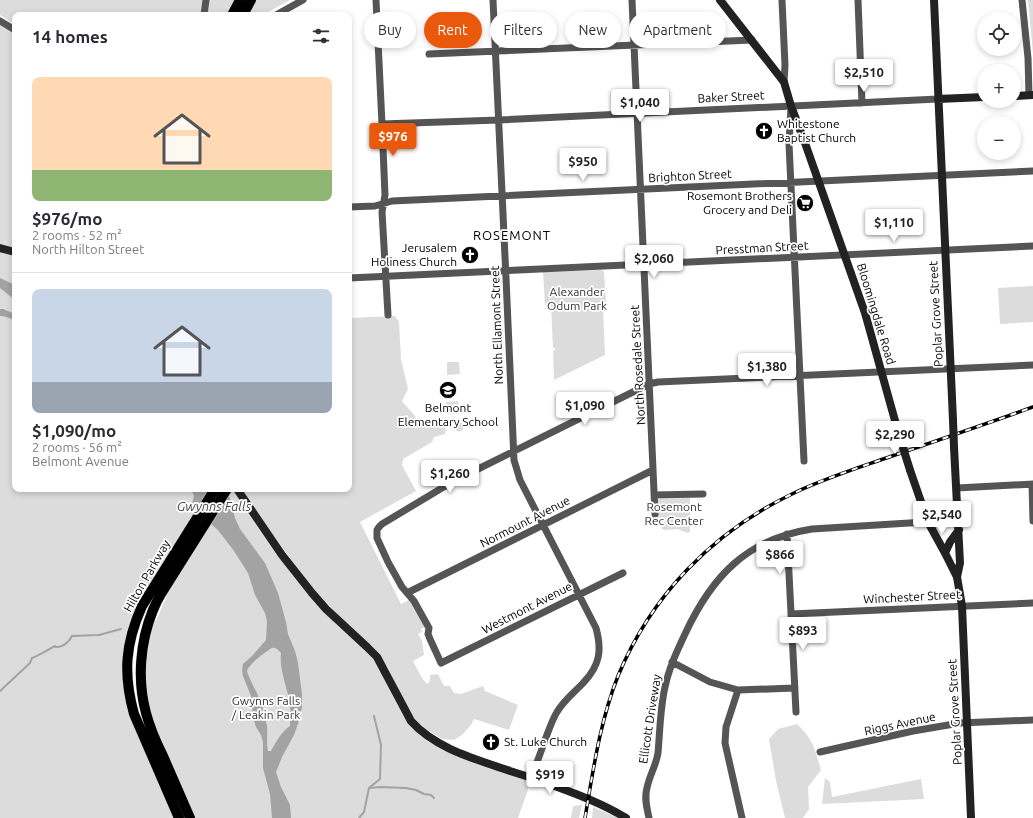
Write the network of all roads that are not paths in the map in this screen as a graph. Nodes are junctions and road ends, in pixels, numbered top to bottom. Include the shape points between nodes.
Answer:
1 (206, 0) edge
2 (240, 0) edge
3 (251, 0) edge
4 (303, 0) edge
5 (376, 0) edge
6 (493, 0) edge
7 (632, 0) edge
8 (720, 0) edge
9 (782, 0) edge
10 (858, 0) edge
11 (934, 0) edge
12 (1022, 0) edge
13 (204, 12) edge
14 (234, 12) edge
15 (245, 12) edge
16 (281, 12) edge
17 (633, 12) edge
18 (0, 21) edge
19 (12, 28) edge
20 (752, 40) junction
21 (726, 41) edge
22 (629, 45) edge
23 (634, 48) edge
24 (495, 51) junction
25 (429, 54) dead end
26 (784, 82) junction
27 (1031, 95) edge
28 (1021, 96) edge
29 (977, 97) edge
30 (938, 99) junction
31 (862, 103) junction
32 (791, 106) junction
33 (637, 113) junction
34 (499, 120) junction
35 (382, 124) junction
36 (1033, 171) edge
37 (942, 175) junction
38 (818, 180) junction
39 (790, 182) junction
40 (640, 189) junction
41 (502, 196) junction
42 (383, 204) junction
43 (352, 207) edge
44 (1033, 246) edge
45 (0, 248) edge
46 (945, 250) junction
47 (12, 251) edge
48 (845, 255) junction
49 (794, 257) junction
50 (644, 264) junction
51 (506, 271) junction
52 (386, 276) junction
53 (352, 278) edge
54 (388, 315) dead end
55 (1033, 364) edge
56 (951, 368) junction
57 (882, 372) junction
58 (800, 376) junction
59 (649, 384) junction
60 (513, 451) junction
61 (804, 461) dead end
62 (653, 470) junction
63 (1032, 484) edge
64 (957, 488) junction
65 (214, 492) edge
66 (225, 492) edge
67 (239, 492) edge
68 (703, 494) dead end
69 (654, 495) junction
70 (655, 514) dead end
71 (958, 520) junction
72 (1033, 521) edge
73 (928, 522) junction
74 (543, 525) junction
75 (196, 528) junction
76 (959, 530) junction
77 (787, 534) junction
78 (945, 553) junction
79 (623, 573) dead end
80 (957, 577) junction
81 (407, 593) junction
82 (578, 595) junction
83 (1033, 603) edge
84 (962, 606) junction
85 (791, 614) junction
86 (672, 662) junction
87 (795, 688) junction
88 (738, 690) junction
89 (796, 712) dead end
90 (1033, 720) edge
91 (967, 723) junction
92 (820, 752) dead end
93 (531, 778) junction
94 (179, 818) edge
95 (190, 818) edge
96 (626, 818) edge
97 (649, 818) edge
98 (742, 818) edge
99 (971, 818) edge

1 - 13 street
2 - 14 main road
3 - 15 main road
4 - 16 street
5 - 35 street
6 - 24 street, North Ellamont Street
7 - 17 street, North Rosedale Street
8 - 20 street, Bloomingdale Road
9 - 26 street
10 - 31 street
11 - 30 street, Poplar Grove Street
12 - 27 street
18 - 19 street
20 - 21 street
20 - 26 street, Bloomingdale Road
22 - 24 street
23 - 33 street, North Rosedale Street
24 - 25 street
24 - 34 street, North Ellamont Street
26 - 32 street, Bloomingdale Road
27 - 28 street
29 - 30 street, Baker Street
30 - 31 street, Baker Street
30 - 37 street, Poplar Grove Street
31 - 32 street, Baker Street
32 - 33 street, Baker Street
32 - 38 street, Bloomingdale Road
32 - 39 street
33 - 34 street, Baker Street
33 - 40 street, North Rosedale Street
34 - 35 street, Baker Street
34 - 41 street, North Ellamont Street
35 - 42 street via 385,195
36 - 37 street, Brighton Street
37 - 38 street, Brighton Street
37 - 46 street, Poplar Grove Street
38 - 39 street, Brighton Street
38 - 48 street, Bloomingdale Road
39 - 40 street, Brighton Street
39 - 49 street
40 - 41 street, Brighton Street
40 - 50 street, North Rosedale Street
41 - 42 street, Brighton Street via 392,201
41 - 51 street, North Ellamont Street
42 - 43 street, Brighton Street
42 - 52 street
44 - 46 street, Presstman Street
45 - 47 street
46 - 48 street, Presstman Street
46 - 56 street, Poplar Grove Street
48 - 49 street, Presstman Street
48 - 57 street, Bloomingdale Road
49 - 50 street, Presstman Street
49 - 58 street
50 - 51 street, Presstman Street
50 - 59 street, North Rosedale Street
51 - 52 street, Presstman Street
51 - 60 street, North Ellamont Street
52 - 53 street, Presstman Street
52 - 54 street
55 - 56 street
56 - 57 street
56 - 64 street, Poplar Grove Street, bridge
57 - 58 street
57 - 73 street, Bloomingdale Road, bridge via 899,435
58 - 59 street
58 - 61 street
59 - 60 street
59 - 62 street, North Rosedale Street
60 - 74 street, North Ellamont Street via 520,480
60 - 81 street via 442,488 379,527 377,538
62 - 69 street, North Rosedale Street
62 - 74 street, Normount Avenue
63 - 64 street
63 - 72 street
64 - 71 street, Poplar Grove Street
65 - 75 main road, Hilton Parkway
66 - 75 main road, Hilton Parkway
67 - 93 street via 282,555 312,593 376,657 411,721 419,730 435,742 458,752
68 - 69 street
69 - 70 street, North Rosedale Street
71 - 73 street, Ellicott Driveway
71 - 76 street, Poplar Grove Street
73 - 77 street, Ellicott Driveway via 812,529
73 - 78 street, Bloomingdale Road
74 - 81 street, Normount Avenue
74 - 82 street, North Ellamont Street
75 - 94 main road, Hilton Parkway via 142,606 135,622 127,658 129,696 134,714
75 - 95 main road, Hilton Parkway via 153,610 141,658 145,712
76 - 78 street
76 - 80 street, Poplar Grove Street via 960,562
77 - 85 street
77 - 86 street, Ellicott Driveway via 746,554 730,566 703,599
78 - 80 street, Bloomingdale Road
79 - 82 street, Westmont Avenue
80 - 84 street, Bloomingdale Road
81 - 82 street, Westmont Avenue via 429,628 428,634 441,664
82 - 93 street, North Ellamont Street via 596,628 600,646 598,661 589,676 558,710
83 - 84 street, Winchester Street
84 - 85 street, Winchester Street
84 - 91 street, Poplar Grove Street
85 - 87 street
86 - 88 street via 710,682
86 - 97 street, Ellicott Driveway via 662,701 657,758 646,789
87 - 88 street
87 - 89 street
88 - 98 street via 726,727 725,743
90 - 91 street, Riggs Avenue
91 - 92 street, Riggs Avenue via 913,731
91 - 99 street, Poplar Grove Street
93 - 96 street via 614,810

